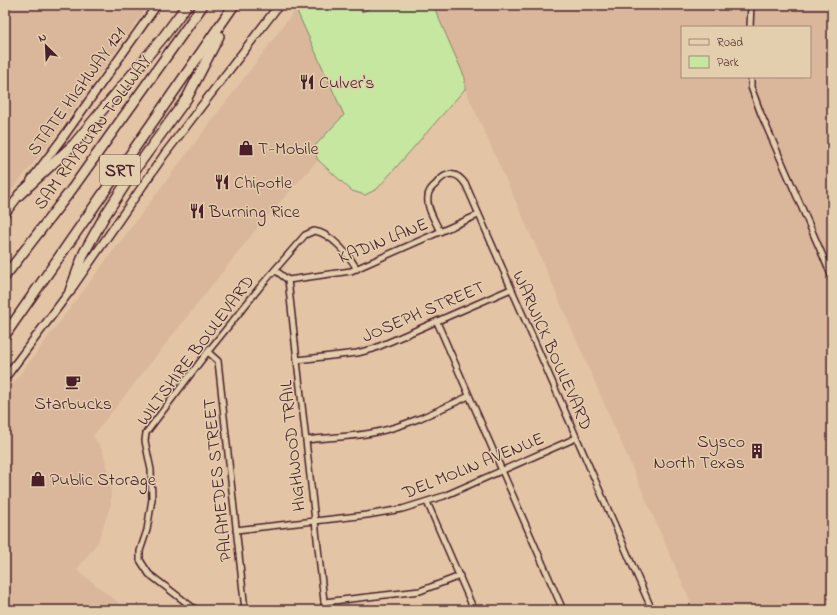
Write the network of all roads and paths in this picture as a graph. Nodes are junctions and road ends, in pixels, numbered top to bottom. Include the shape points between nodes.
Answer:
1 (157, 5) edge
2 (186, 5) edge
3 (203, 5) edge
4 (234, 5) edge
5 (280, 5) edge
6 (751, 5) edge
7 (750, 26) edge
8 (751, 78) edge
9 (20, 195) junction
10 (5, 214) edge
11 (478, 215) junction
12 (440, 232) junction
13 (357, 269) junction
14 (275, 270) junction
15 (5, 276) edge
16 (832, 277) edge
17 (288, 280) junction
18 (511, 289) junction
19 (70, 291) junction
20 (437, 322) junction
21 (5, 335) edge
22 (208, 352) junction
23 (297, 360) junction
24 (5, 378) edge
25 (469, 396) junction
26 (576, 438) junction
27 (306, 440) junction
28 (502, 470) junction
29 (427, 502) junction
30 (314, 521) junction
31 (236, 530) junction
32 (460, 576) junction
33 (324, 602) junction
34 (196, 610) edge
35 (245, 610) edge
36 (325, 610) edge
37 (474, 610) edge
38 (563, 610) edge
39 (652, 610) edge

1 - 9 main road, STATE HIGHWAY 121
2 - 9 highway via 164,36 74,144
3 - 15 highway, SAM RAYBURN TOLLWAY / SRT via 72,189
4 - 19 highway via 187,98 134,171 97,229 84,253
4 - 21 highway, SRT
5 - 19 main road via 164,155
6 - 7 street
8 - 16 street via 751,87 761,114
9 - 10 main road, STATE HIGHWAY 121
11 - 12 street, KADIN LANE
11 - 12 street, WARWICK BOULEVARD via 463,180 454,175 446,175 432,187 428,198
11 - 18 street, WARWICK BOULEVARD
12 - 13 street, KADIN LANE
13 - 14 street, WILTSHIRE BOULEVARD via 338,245 316,231 302,237
13 - 17 street, KADIN LANE via 345,273
14 - 17 street
14 - 22 street, WILTSHIRE BOULEVARD
17 - 23 street, HIGHWOOD TRAIL
18 - 20 street, JOSEPH STREET
18 - 26 street, WARWICK BOULEVARD
19 - 24 main road
20 - 23 street, JOSEPH STREET via 373,349
20 - 25 street
22 - 31 street, PALAMEDES STREET via 218,361
22 - 34 street, WILTSHIRE BOULEVARD via 146,433 152,498 139,556 149,574
23 - 27 street, HIGHWOOD TRAIL
25 - 27 street via 390,429 369,434
25 - 28 street
26 - 28 street, DEL MOLIN AVENUE
26 - 39 street, WARWICK BOULEVARD
27 - 30 street, HIGHWOOD TRAIL
28 - 29 street, DEL MOLIN AVENUE
28 - 38 street
29 - 30 street, DEL MOLIN AVENUE via 390,512
29 - 32 street
30 - 31 street, DEL MOLIN AVENUE
30 - 33 street, HIGHWOOD TRAIL
31 - 35 street, PALAMEDES STREET
32 - 33 street via 420,591
32 - 37 street
33 - 36 street, HIGHWOOD TRAIL

